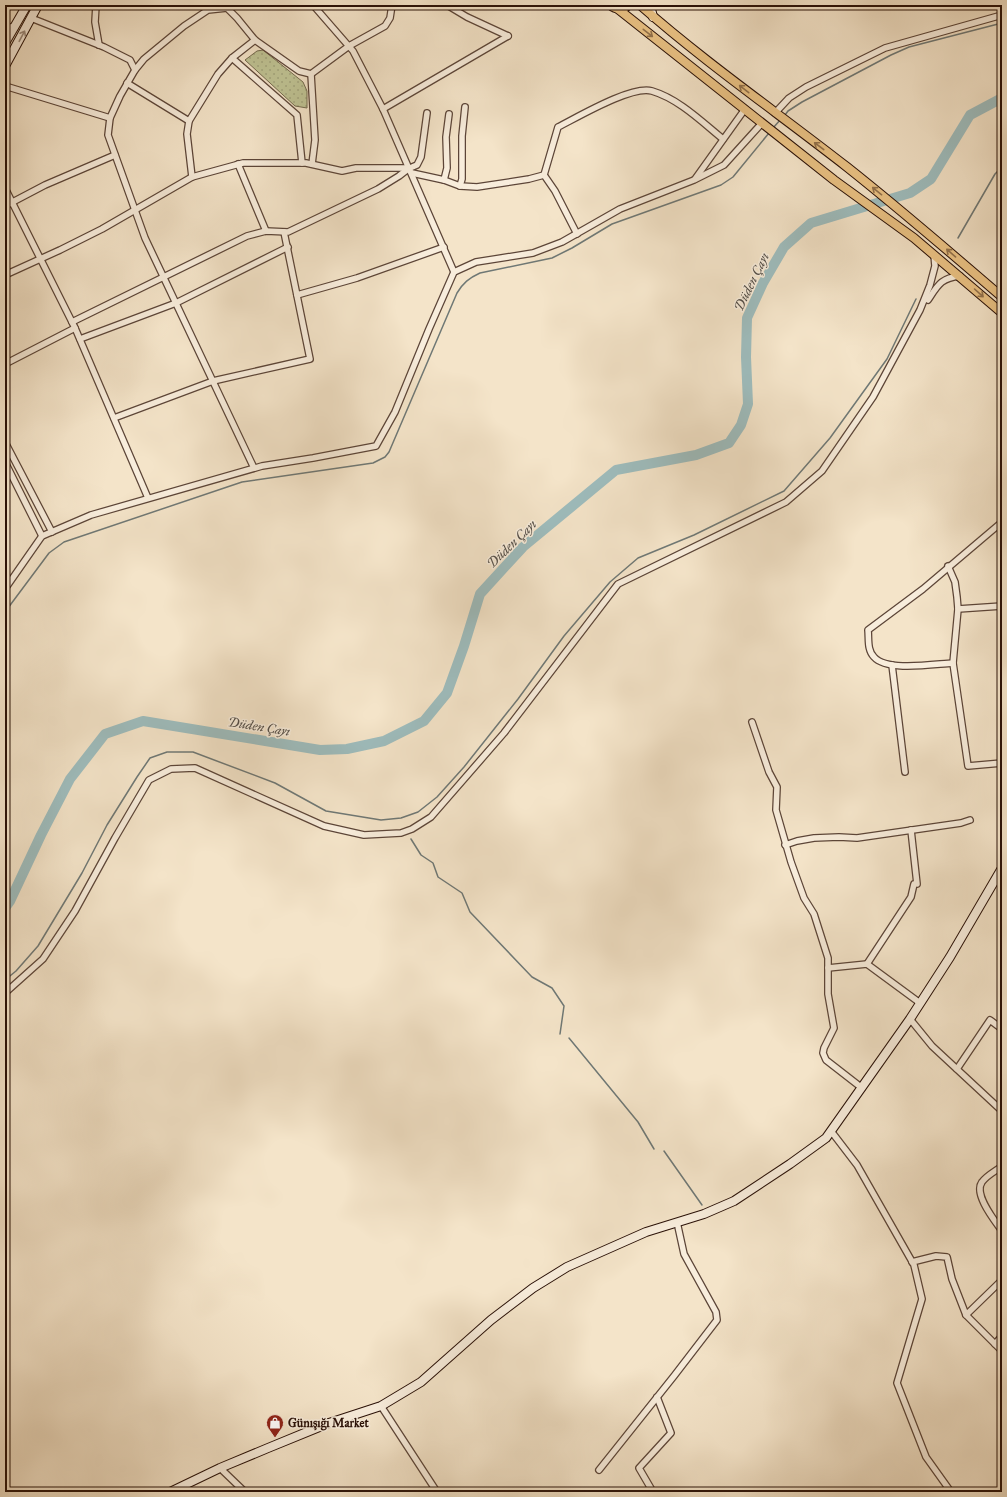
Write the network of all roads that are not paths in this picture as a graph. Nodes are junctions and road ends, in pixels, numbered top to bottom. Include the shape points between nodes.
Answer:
1 (28, 5) edge
2 (38, 5) edge
3 (96, 5) edge
4 (313, 5) edge
5 (392, 5) edge
6 (447, 5) edge
7 (629, 5) edge
8 (640, 5) edge
9 (650, 5) edge
10 (229, 7) edge
11 (614, 7) edge
12 (1002, 15) edge
13 (653, 17) junction
14 (31, 18) junction
15 (5, 27) edge
16 (15, 27) junction
17 (255, 40) junction
18 (5, 43) edge
19 (99, 45) junction
20 (349, 46) junction
21 (232, 58) junction
22 (5, 66) edge
23 (135, 70) junction
24 (311, 74) junction
25 (127, 83) junction
26 (5, 86) edge
27 (465, 107) dead end
28 (383, 108) junction
29 (745, 109) junction
30 (427, 113) dead end
31 (775, 113) junction
32 (450, 114) dead end
33 (110, 118) junction
34 (189, 121) junction
35 (762, 123) junction
36 (723, 139) junction
37 (115, 154) junction
38 (302, 163) junction
39 (238, 164) junction
40 (312, 164) junction
41 (410, 170) junction
42 (544, 175) junction
43 (192, 177) junction
44 (444, 180) junction
45 (694, 180) junction
46 (460, 186) junction
47 (5, 188) edge
48 (13, 203) junction
49 (5, 206) edge
50 (135, 210) junction
51 (266, 231) junction
52 (284, 232) junction
53 (577, 234) junction
54 (288, 247) junction
55 (444, 247) junction
56 (934, 255) junction
57 (41, 259) junction
58 (454, 272) junction
59 (5, 274) edge
60 (960, 276) junction
61 (164, 278) junction
62 (297, 295) junction
63 (1002, 297) edge
64 (176, 303) junction
65 (920, 310) junction
66 (1002, 313) edge
67 (72, 322) junction
68 (74, 328) junction
69 (80, 340) junction
70 (5, 364) edge
71 (213, 380) junction
72 (114, 418) junction
73 (5, 442) edge
74 (5, 462) edge
75 (254, 468) junction
76 (148, 498) junction
77 (1002, 522) edge
78 (52, 532) junction
79 (42, 536) junction
80 (948, 566) junction
81 (5, 589) edge
82 (1002, 606) edge
83 (958, 609) junction
84 (953, 663) junction
85 (892, 665) junction
86 (752, 722) dead end
87 (1002, 763) edge
88 (905, 772) dead end
89 (970, 820) dead end
90 (911, 830) junction
91 (785, 845) junction
92 (1002, 868) edge
93 (867, 964) junction
94 (828, 968) junction
95 (5, 992) edge
96 (920, 1003) junction
97 (910, 1019) junction
98 (1002, 1029) edge
99 (957, 1068) junction
100 (862, 1088) junction
101 (1002, 1111) edge
102 (832, 1131) junction
103 (1002, 1166) edge
104 (677, 1222) junction
105 (1002, 1231) edge
106 (912, 1262) junction
107 (1002, 1280) edge
108 (966, 1314) junction
109 (1002, 1336) edge
110 (995, 1344) junction
111 (1002, 1351) edge
112 (657, 1397) junction
113 (381, 1406) junction
114 (220, 1468) junction
115 (599, 1470) dead end
116 (170, 1492) edge
117 (245, 1492) edge
118 (437, 1492) edge
119 (653, 1492) edge
120 (951, 1492) edge

1 - 16 street
2 - 14 street
3 - 19 street via 95,22
4 - 20 street
5 - 20 street via 390,18 385,26
6 - 28 street via 467,18 508,36
7 - 11 main road via 622,9
8 - 13 main road
9 - 13 street
10 - 17 street
10 - 23 street via 208,10 184,26 144,59
11 -> 29 main road
12 - 31 street via 885,48 806,87 789,98
31 -> 13 main road
14 - 19 street
22 -> 14 street
15 - 16 street
16 - 18 street
17 - 21 street
17 - 24 street via 299,71
19 - 23 street via 130,60
20 - 24 street
20 - 28 street
21 - 34 street via 218,74
21 - 38 street via 298,115
23 - 25 street
24 - 40 street via 315,140
25 - 33 street
25 - 34 street
26 - 33 street
27 - 46 street
28 - 41 street
29 - 35 main road
29 - 36 street
30 - 41 street via 422,157
63 -> 31 main road via 846,166
32 - 44 street
33 - 37 street via 108,135
34 - 43 street via 187,134
35 - 45 street via 724,165
35 - 56 main road
36 - 42 street via 681,105 652,91 635,91 558,127
36 - 45 street
37 - 48 street via 45,185
37 - 50 street
38 - 39 street
38 - 40 street
39 - 43 street
39 - 51 street
40 - 41 street via 342,171 356,168
41 - 44 street
41 - 52 street via 378,189
41 - 55 street
42 - 46 street via 477,187
42 - 53 street
43 - 50 street
44 - 46 street
45 - 53 street via 620,209
47 - 48 street
48 - 49 street
48 - 57 street
50 - 57 street
50 - 61 street
51 - 52 street
51 - 61 street via 247,236
52 - 54 street
53 - 58 street via 533,253 476,262
54 - 62 street
54 - 64 street
55 - 58 street
55 - 62 street via 357,278
56 - 60 main road
56 - 65 street via 935,266
57 - 59 street
57 - 67 street
58 - 75 street via 395,412 376,446
60 - 65 street via 948,277 941,282
60 -> 66 main road
61 - 64 street
61 - 67 street
62 - 71 street via 310,360
64 - 69 street
64 - 71 street
65 - 95 street via 873,397 822,471 786,502 618,584 504,733 431,817 402,834 364,835 324,826 195,768 172,769 149,780 75,911 43,959
67 - 68 street
68 - 69 street
68 - 70 street
69 - 72 street
71 - 72 street
71 - 75 street
72 - 76 street
73 - 78 street
74 - 79 street
75 - 76 street
76 - 78 street via 91,515
77 - 80 street
78 - 79 street
79 - 81 street
80 - 83 street via 955,582
80 - 85 street via 923,589 868,630 869,647 873,657 882,663
82 - 83 street
83 - 84 street
84 - 85 street
84 - 87 street via 968,766
85 - 88 street
86 - 91 street via 776,787 776,810
89 - 90 street
90 - 91 street via 857,838 814,838
90 - 93 street via 916,884 911,897
91 - 94 street via 804,898 814,914 828,958
92 - 96 street
93 - 94 street
93 - 96 street
94 - 100 street via 828,994 834,1028 823,1053 826,1060
96 - 97 street
97 - 99 street via 932,1046
97 - 100 street
98 - 99 street via 990,1020
99 - 101 street
100 - 102 street
102 - 104 street via 790,1164 734,1201
102 - 106 street via 857,1165
103 - 105 street via 982,1181 979,1190 990,1214
104 - 112 street via 684,1254 716,1312 717,1320
104 - 113 street via 646,1232 588,1257 533,1288 491,1320 421,1382
106 - 108 street via 936,1256 947,1257 952,1279
106 - 120 street via 922,1299 897,1383 926,1457
107 - 108 street
108 - 110 street
109 - 110 street
110 - 111 street
112 - 115 street
112 - 119 street via 671,1433 639,1468
113 - 114 street via 329,1423
113 - 118 street
114 - 116 street
114 - 117 street

